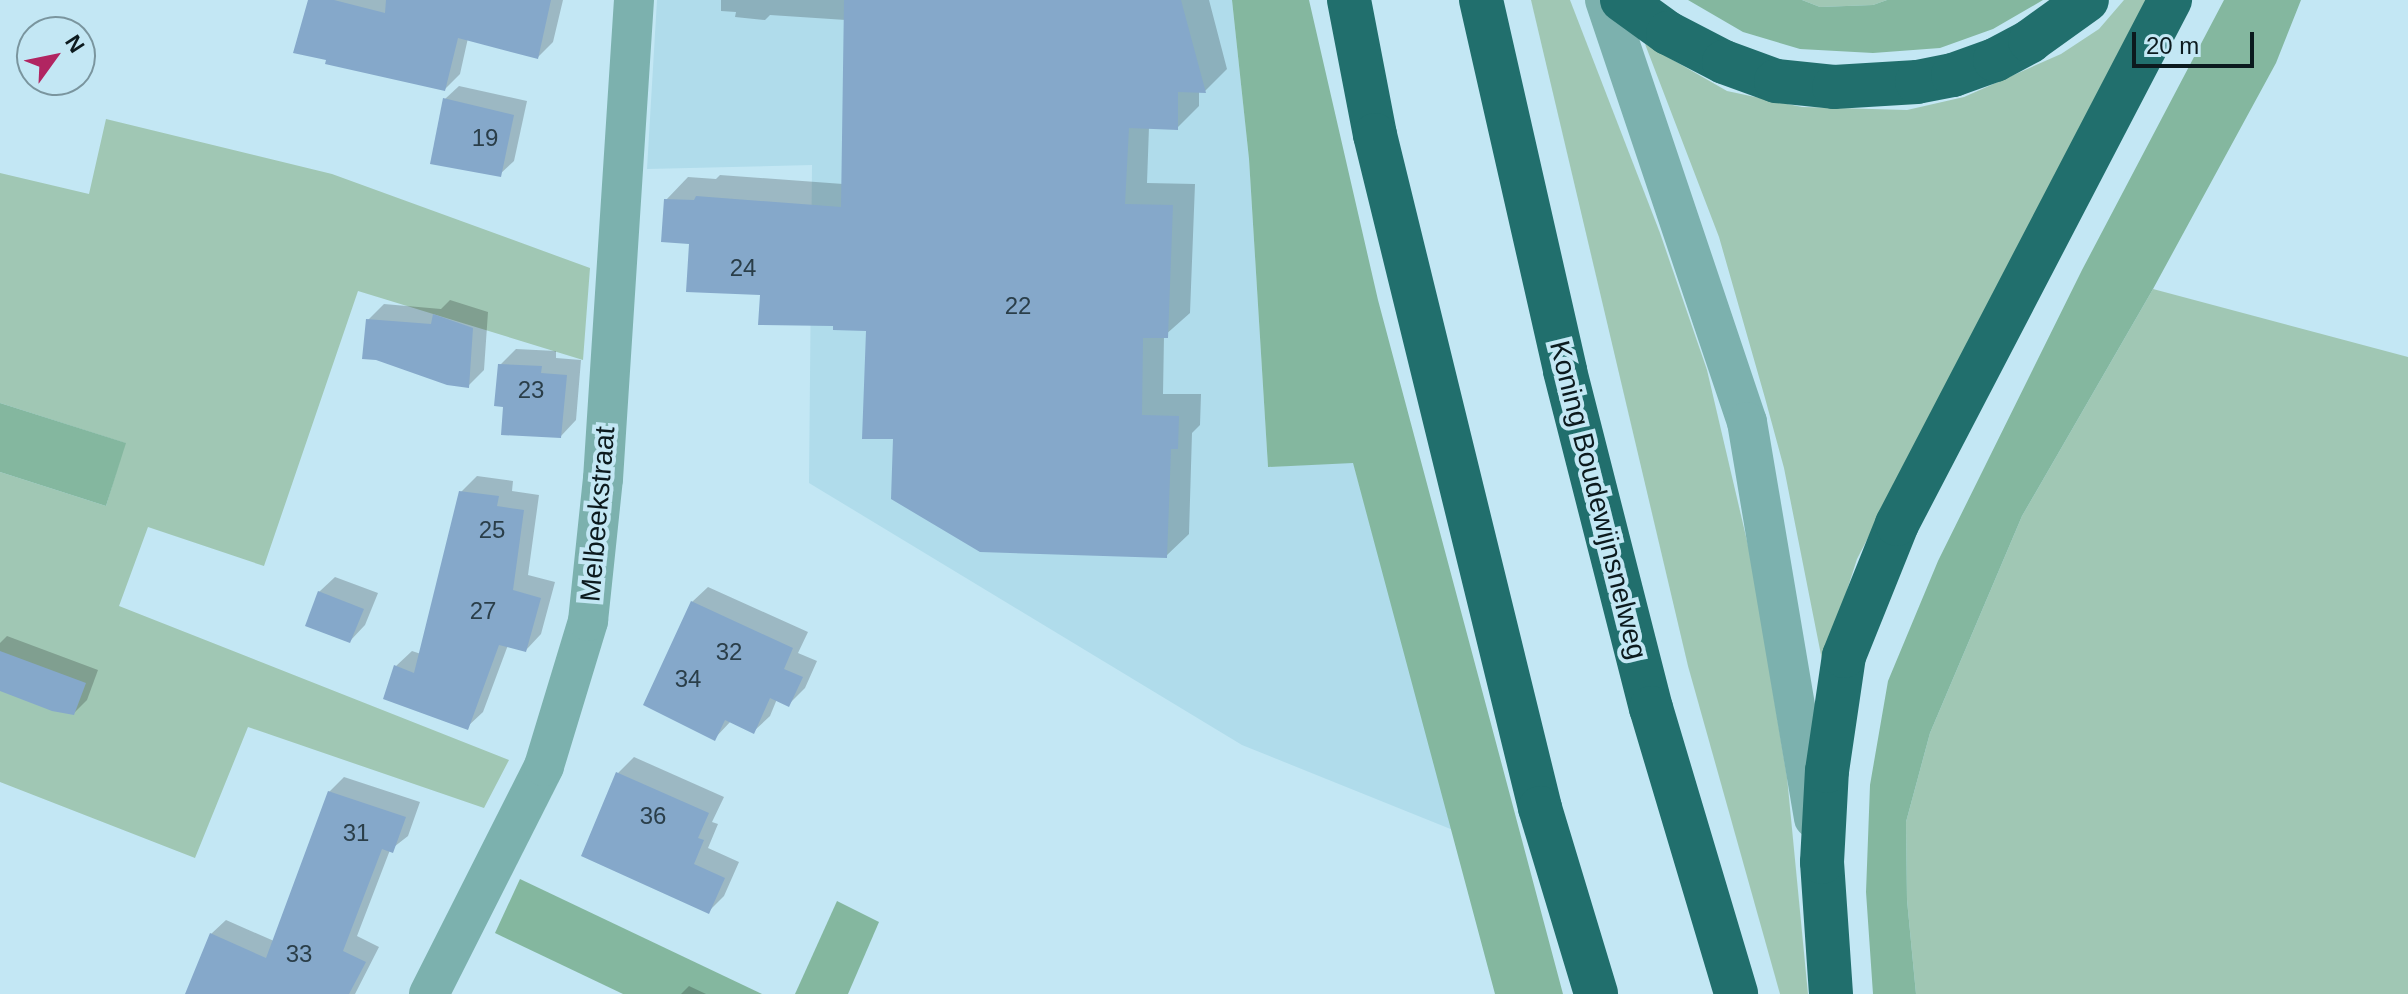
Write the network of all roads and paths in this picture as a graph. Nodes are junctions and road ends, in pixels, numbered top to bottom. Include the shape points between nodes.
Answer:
1 (634, 0) edge
2 (1349, 0) edge
3 (1481, 0) edge
4 (1605, 0) edge
5 (1622, 0) edge
6 (2087, 0) edge
7 (2170, 0) edge
8 (1822, 862) junction
9 (429, 994) edge
10 (1596, 994) edge
11 (1736, 994) edge
12 (1831, 994) edge

1 - 9 street, Melbeekstraat via 603,479 588,621 544,766
2 - 10 highway via 1375,135 1537,793
3 - 11 highway, Koning Boudewijnsnelweg via 1565,371 1651,708
4 - 8 street via 1747,422
5 - 6 highway via 1668,33 1724,62 1776,81 1834,87 1953,75 2030,41
7 - 8 highway via 1897,524 1863,601 1844,656 1827,771
8 - 12 highway

